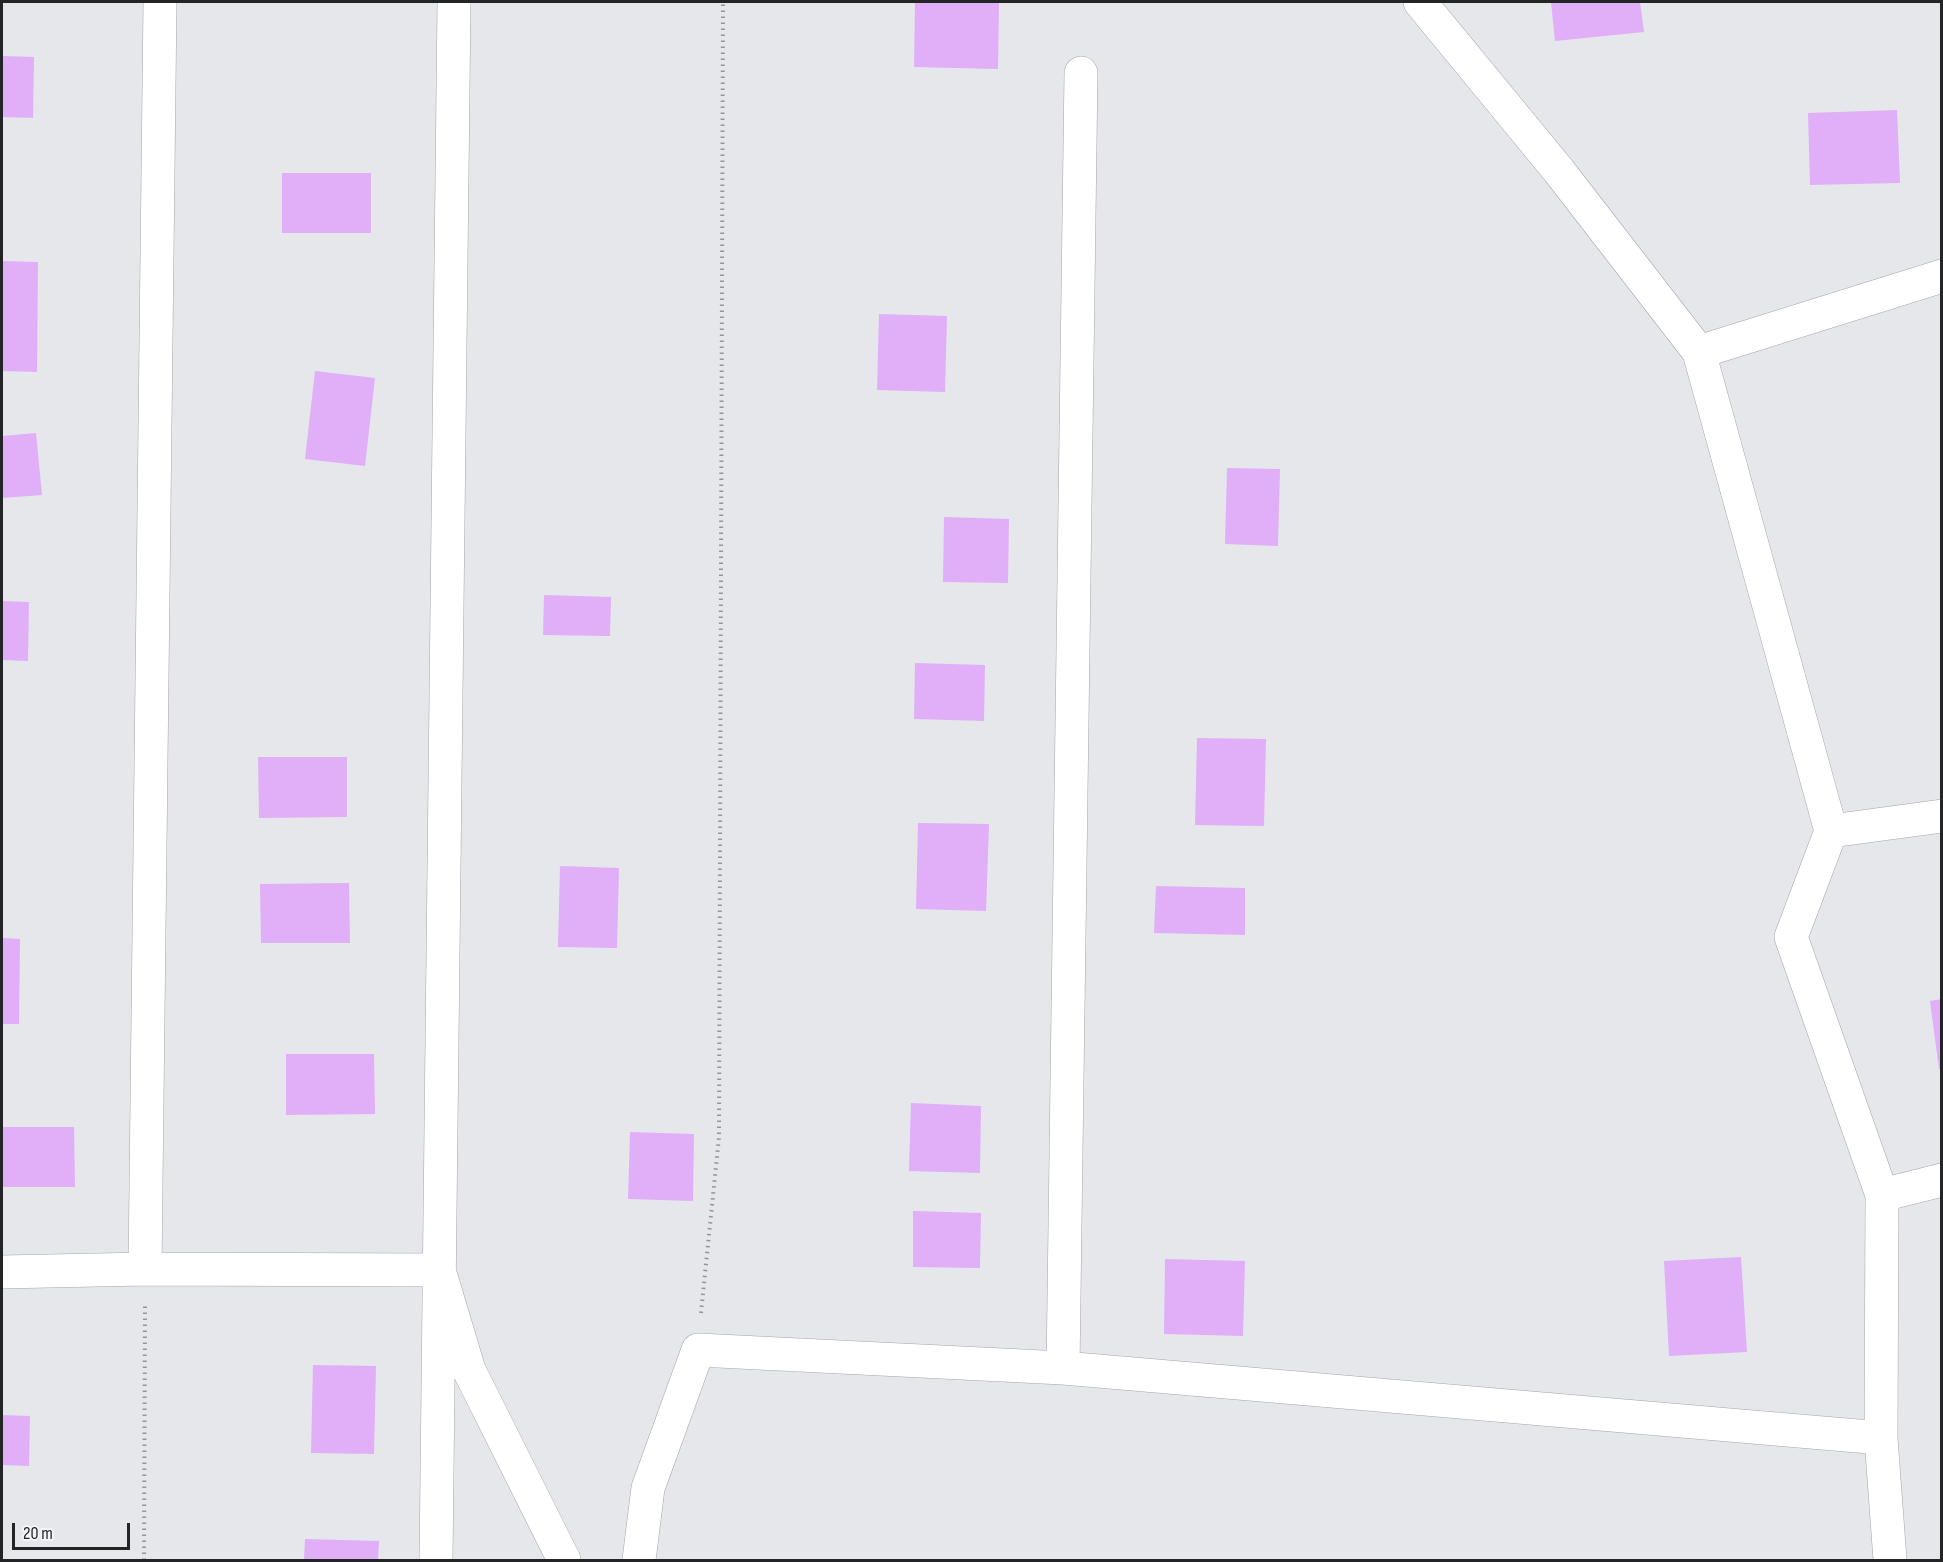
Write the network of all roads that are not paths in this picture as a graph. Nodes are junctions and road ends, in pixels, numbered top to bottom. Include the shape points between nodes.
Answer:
1 (160, 2) edge
2 (454, 2) edge
3 (1420, 2) edge
4 (1080, 73) dead end
5 (1941, 276) edge
6 (1699, 352) junction
7 (1941, 816) edge
8 (1831, 831) junction
9 (1941, 1180) edge
10 (1882, 1195) junction
11 (145, 1269) junction
12 (439, 1270) junction
13 (2, 1272) edge
14 (1063, 1368) junction
15 (1881, 1438) junction
16 (436, 1560) edge
17 (564, 1560) edge
18 (639, 1560) edge
19 (1890, 1560) edge

1 - 11 street
2 - 12 street
3 - 6 street via 1559,171
4 - 14 street
5 - 6 street
6 - 8 street
7 - 8 street
8 - 10 street via 1791,937
9 - 10 street
10 - 15 street
11 - 12 street
11 - 13 street
12 - 16 street
12 - 17 street via 469,1370
14 - 15 street
14 - 18 street via 698,1350 648,1488
15 - 19 street

